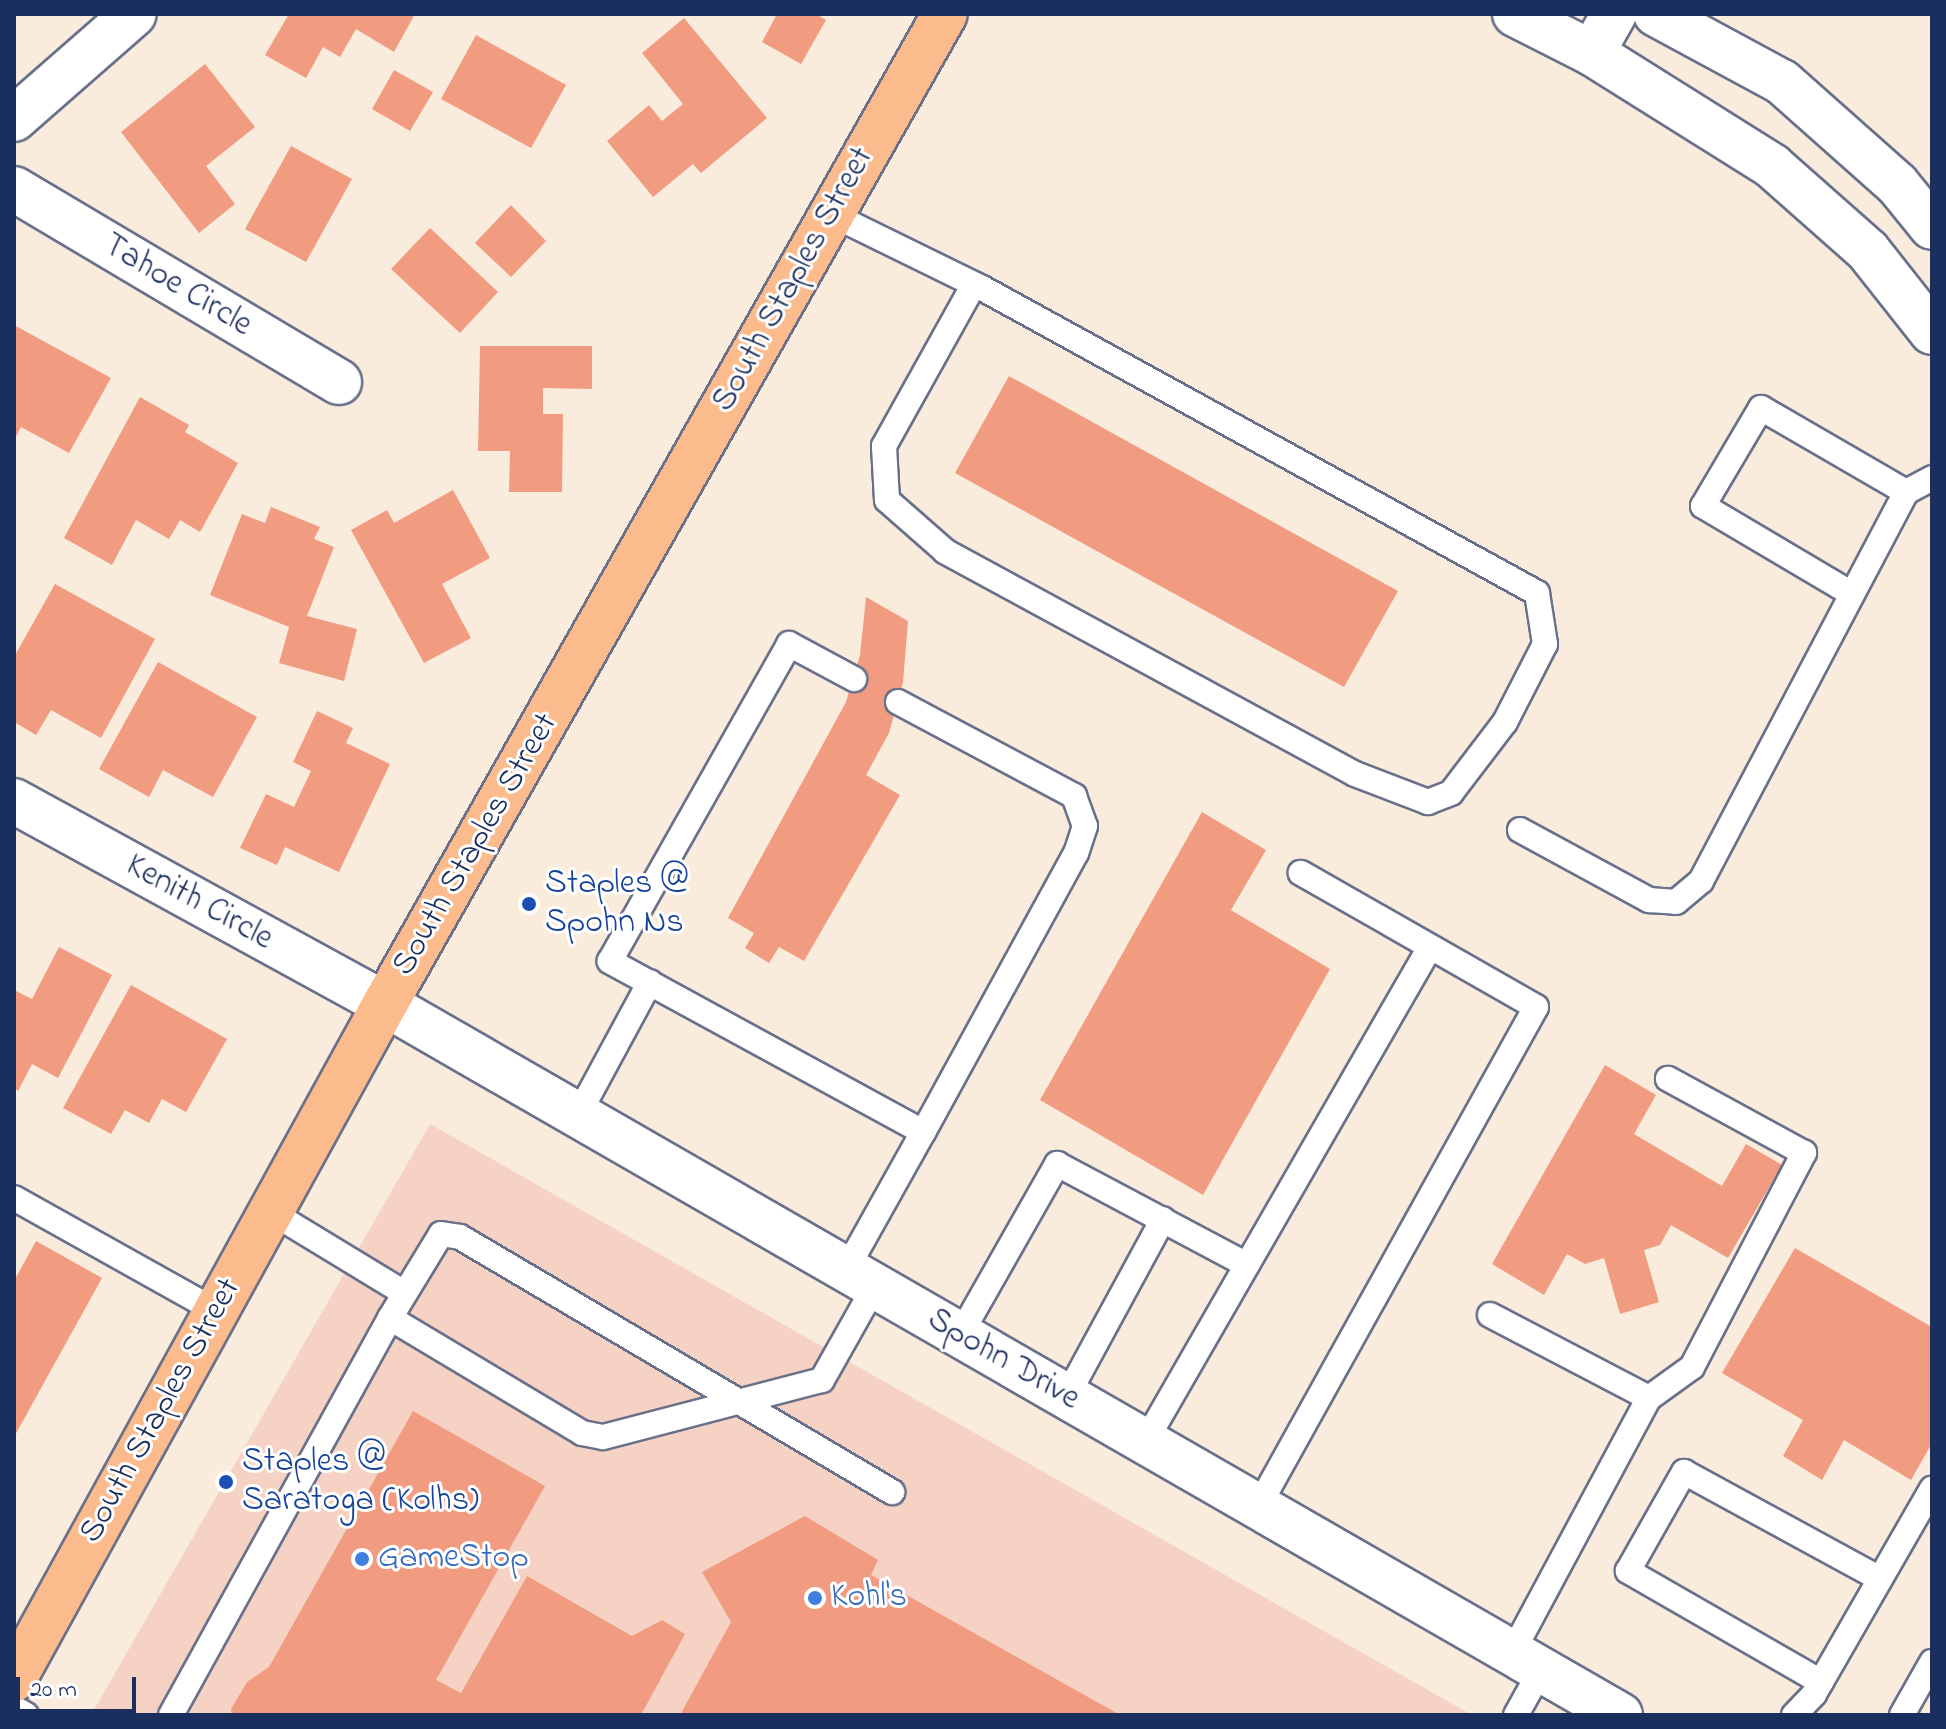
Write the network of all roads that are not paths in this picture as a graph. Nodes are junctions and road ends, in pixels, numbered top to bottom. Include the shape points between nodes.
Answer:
1 (134, 14) edge
2 (945, 14) edge
3 (1515, 14) edge
4 (1614, 14) edge
5 (1656, 14) edge
6 (1592, 53) junction
7 (14, 119) edge
8 (14, 189) edge
9 (831, 214) junction
10 (1932, 227) edge
11 (1917, 282) edge
12 (974, 284) junction
13 (1932, 332) edge
14 (339, 382) dead end
15 (1932, 478) edge
16 (1906, 492) junction
17 (1852, 594) junction
18 (854, 679) dead end
19 (898, 702) dead end
20 (14, 801) edge
21 (1520, 830) dead end
22 (1301, 873) dead end
23 (1430, 947) junction
24 (650, 982) junction
25 (385, 1004) junction
26 (1668, 1079) dead end
27 (578, 1115) junction
28 (923, 1132) junction
29 (14, 1198) edge
30 (271, 1212) junction
31 (1163, 1219) junction
32 (1247, 1265) junction
33 (860, 1278) junction
34 (404, 1293) junction
35 (216, 1311) junction
36 (1490, 1315) dead end
37 (390, 1318) junction
38 (960, 1335) junction
39 (1067, 1396) junction
40 (1649, 1398) junction
41 (742, 1400) junction
42 (1145, 1442) junction
43 (1932, 1489) edge
44 (892, 1492) dead end
45 (1258, 1507) junction
46 (1880, 1579) junction
47 (1527, 1662) junction
48 (1932, 1662) edge
49 (14, 1679) edge
50 (1821, 1682) junction
51 (14, 1708) edge
52 (1905, 1714) edge
53 (26, 1715) edge
54 (171, 1715) edge
55 (1516, 1715) edge
56 (1620, 1715) edge
57 (1794, 1715) edge

1 - 7 street
2 - 9 main road, South Staples Street
3 - 6 street
4 - 6 street
5 - 10 street via 1782,82 1897,184
6 - 11 street via 1772,166 1868,251
8 - 14 street, Tahoe Circle
9 - 12 lane
9 - 25 main road, South Staples Street
11 - 13 street
12 - 12 lane via 1537,593 1545,644 1505,722 1451,793 1428,802 1355,774 945,551 887,500 884,446
15 - 16 lane
16 - 17 lane
16 - 17 lane via 1761,408 1703,506
17 - 21 lane via 1701,881 1676,902 1649,900
18 - 24 lane via 789,644 610,961
19 - 28 lane via 1074,796 1085,826 1076,853
20 - 25 street, Kenith Circle
22 - 23 lane
23 - 32 lane
23 - 45 lane via 1536,1007
24 - 27 lane
24 - 28 lane
25 - 27 street, Spohn Drive
25 - 30 main road, South Staples Street
26 - 40 lane via 1804,1153 1692,1367
27 - 33 street, Spohn Drive
28 - 33 lane
29 - 35 lane
30 - 34 lane
30 - 35 main road, South Staples Street
31 - 32 lane
31 - 38 lane via 1057,1164
31 - 39 lane
32 - 42 lane
33 - 38 street, Spohn Drive
33 - 41 lane via 822,1380
34 - 37 lane
34 - 41 lane via 436,1238 449,1233
35 - 49 main road, South Staples Street
36 - 40 lane
37 - 41 lane via 591,1436
37 - 54 lane
38 - 39 street, Spohn Drive
39 - 42 street, Spohn Drive
40 - 47 lane
41 - 44 lane
42 - 45 street, Spohn Drive
43 - 46 lane
45 - 47 street, Spohn Drive
46 - 50 lane
46 - 50 lane via 1684,1472 1628,1571
47 - 55 lane
47 - 56 street, Spohn Drive
48 - 52 lane
50 - 57 lane
51 - 53 lane

